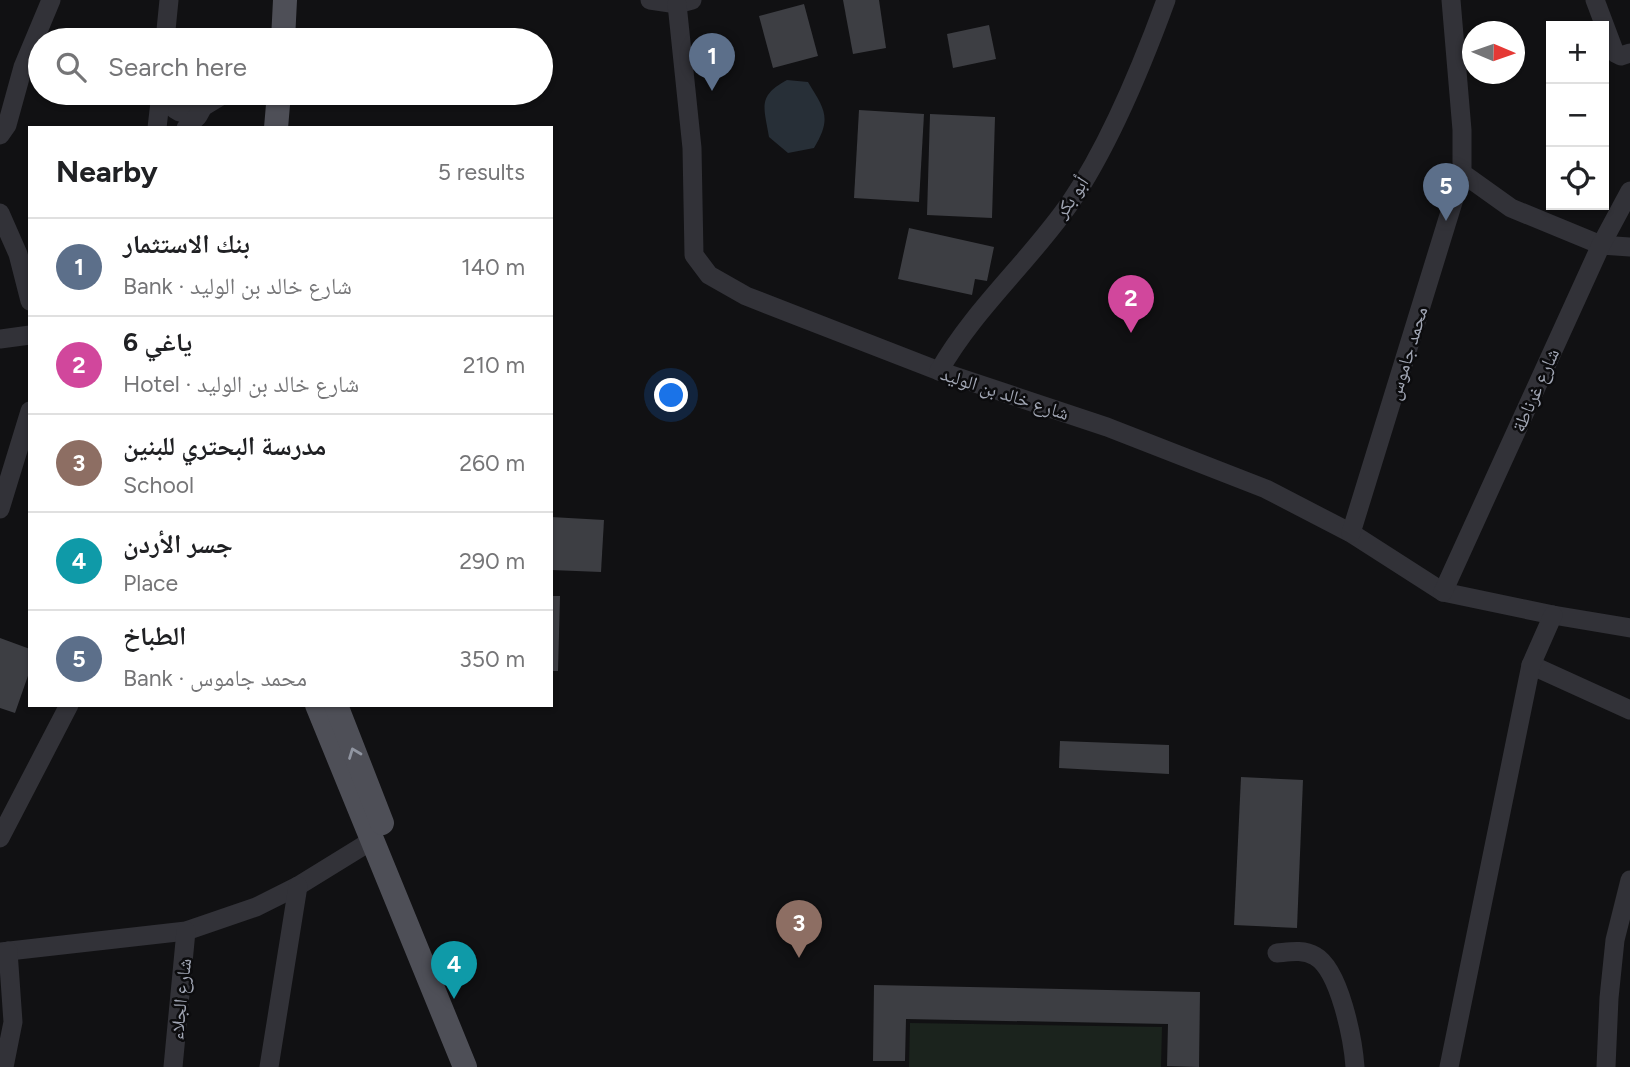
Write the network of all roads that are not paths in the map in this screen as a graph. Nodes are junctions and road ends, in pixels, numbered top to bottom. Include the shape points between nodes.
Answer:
1 (51, 0) edge
2 (169, 0) edge
3 (269, 0) edge
4 (285, 0) edge
5 (650, 0) edge
6 (1166, 0) edge
7 (1451, 0) edge
8 (1595, 0) edge
9 (685, 2) edge
10 (39, 28) edge
11 (166, 28) edge
12 (268, 28) edge
13 (284, 28) edge
14 (28, 54) edge
15 (1625, 54) edge
16 (160, 105) edge
17 (171, 105) edge
18 (206, 105) edge
19 (263, 105) edge
20 (278, 105) edge
21 (203, 107) junction
22 (157, 126) edge
23 (188, 126) edge
24 (261, 126) edge
25 (276, 126) edge
26 (0, 135) edge
27 (1462, 173) junction
28 (1630, 191) edge
29 (0, 213) edge
30 (1601, 245) junction
31 (1630, 247) edge
32 (24, 251) edge
33 (28, 284) edge
34 (28, 335) edge
35 (0, 339) edge
36 (939, 372) junction
37 (28, 418) edge
38 (0, 509) edge
39 (1351, 533) junction
40 (1443, 592) junction
41 (1553, 615) junction
42 (1630, 628) edge
43 (1531, 665) junction
44 (68, 707) edge
45 (318, 707) edge
46 (337, 707) edge
47 (1630, 710) edge
48 (0, 838) edge
49 (371, 841) junction
50 (1630, 880) edge
51 (298, 886) junction
52 (186, 931) junction
53 (4, 951) edge
54 (1277, 953) dead end
55 (4, 1067) edge
56 (173, 1067) edge
57 (269, 1067) edge
58 (465, 1067) edge
59 (480, 1067) edge
60 (1355, 1067) edge
61 (1449, 1067) edge
62 (1606, 1067) edge

1 - 10 street
2 - 11 street
3 - 12 main road
4 - 13 main road
5 - 9 street
6 - 36 street, أبو بكر via 1116,116 1069,203 983,307
7 - 27 street, محمد جاموس
8 - 15 street via 1611,46 1615,53
9 - 36 street, شارع خالد بن الوليد via 694,255 700,266 746,296
14 - 26 street
16 - 22 street
17 - 21 street via 183,114
18 - 21 street
19 - 24 main road
20 - 25 main road
21 - 23 street
27 - 30 street via 1511,208
27 - 39 street, محمد جاموس
28 - 30 street, شارع غرناطة
29 - 32 street
30 - 31 street
30 - 40 street, شارع غرناطة
32 - 33 street
34 - 35 street
36 - 39 street, شارع خالد بن الوليد via 1195,460 1266,489
37 - 38 street
39 - 40 street, شارع خالد بن الوليد
40 - 41 street, شارع خالد بن الوليد
41 - 42 street, شارع خالد بن الوليد
41 - 43 street
43 - 47 street
43 - 61 street
44 - 48 street
45 - 49 main road
59 -> 46 main road
49 - 51 street
49 - 58 main road
50 - 62 street via 1615,940
51 - 52 street via 256,907
51 - 57 street
52 - 53 street
52 - 56 street, شارع الجلاء
53 - 55 street via 13,1021
54 - 60 street via 1302,951 1322,962 1346,1016

